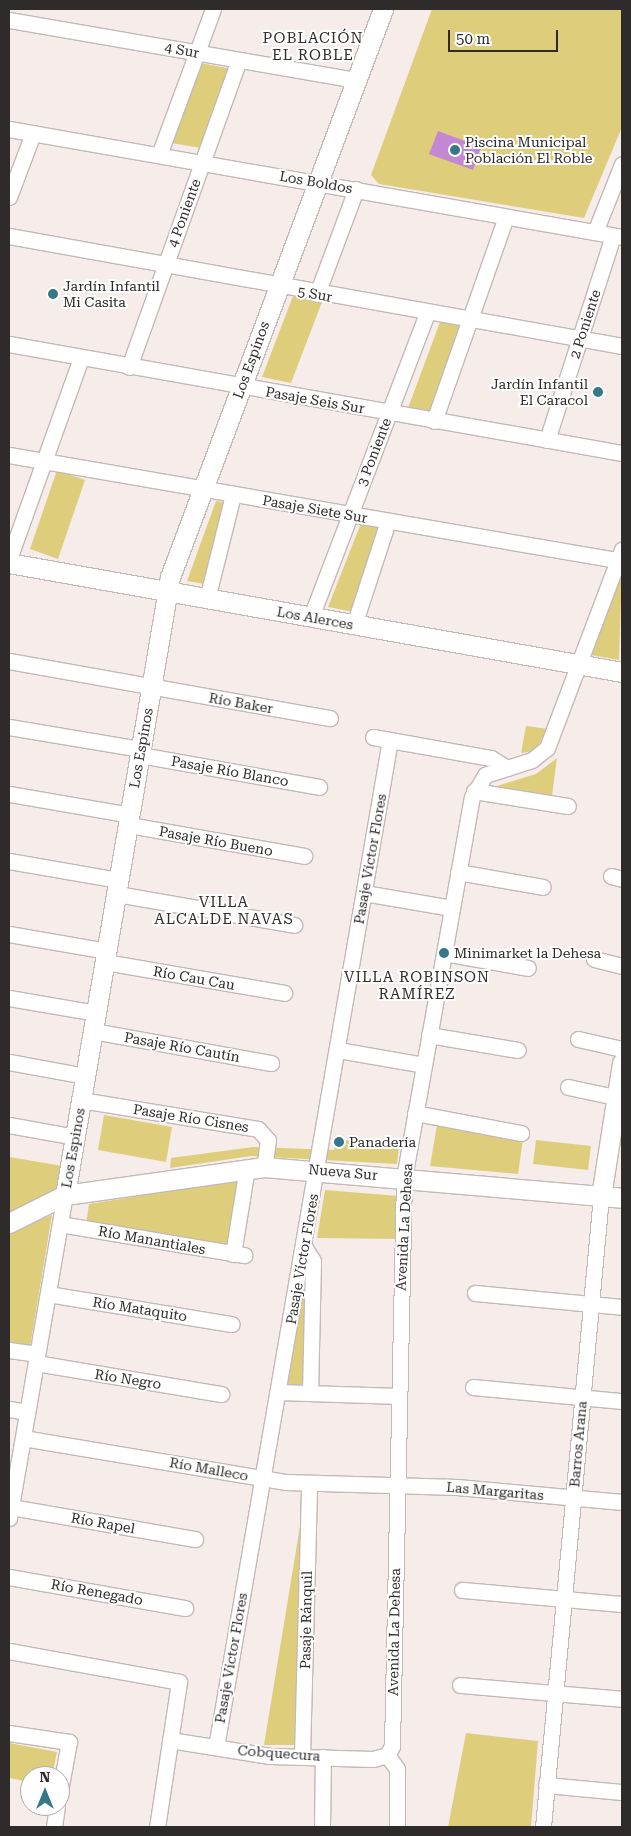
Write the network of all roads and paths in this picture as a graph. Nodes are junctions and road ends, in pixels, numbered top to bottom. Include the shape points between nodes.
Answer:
1 (213, 9) edge
2 (382, 9) edge
3 (9, 20) edge
4 (197, 53) junction
5 (239, 60) junction
6 (355, 80) junction
7 (9, 129) edge
8 (33, 133) junction
9 (159, 155) junction
10 (202, 162) junction
11 (622, 164) edge
12 (317, 182) junction
13 (356, 189) junction
14 (9, 196) edge
15 (506, 217) junction
16 (595, 232) junction
17 (9, 236) edge
18 (618, 236) edge
19 (166, 264) junction
20 (278, 288) junction
21 (317, 294) junction
22 (427, 314) junction
23 (470, 322) junction
24 (580, 339) junction
25 (9, 344) edge
26 (622, 346) edge
27 (81, 358) junction
28 (130, 366) junction
29 (240, 387) junction
30 (389, 413) junction
31 (434, 421) junction
32 (547, 440) junction
33 (622, 454) edge
34 (9, 455) edge
35 (45, 462) junction
36 (202, 490) junction
37 (233, 495) junction
38 (350, 515) junction
39 (388, 522) junction
40 (621, 557) edge
41 (9, 559) edge
42 (9, 563) edge
43 (167, 591) junction
44 (207, 599) junction
45 (311, 617) junction
46 (354, 625) junction
47 (9, 661) edge
48 (577, 664) junction
49 (621, 670) edge
50 (152, 687) junction
51 (330, 718) dead end
52 (9, 727) edge
53 (373, 737) dead end
54 (390, 740) junction
55 (141, 752) junction
56 (507, 768) junction
57 (319, 787) dead end
58 (474, 791) junction
59 (9, 794) edge
60 (568, 806) dead end
61 (129, 820) junction
62 (304, 856) dead end
63 (9, 861) edge
64 (458, 872) junction
65 (118, 887) junction
66 (543, 887) dead end
67 (364, 893) junction
68 (452, 908) junction
69 (294, 925) dead end
70 (9, 934) edge
71 (444, 953) junction
72 (106, 956) junction
73 (594, 959) dead end
74 (622, 966) edge
75 (528, 968) dead end
76 (284, 993) dead end
77 (9, 998) edge
78 (95, 1022) junction
79 (429, 1035) junction
80 (578, 1039) dead end
81 (622, 1049) edge
82 (338, 1050) junction
83 (518, 1050) dead end
84 (9, 1062) edge
85 (271, 1063) dead end
86 (424, 1065) junction
87 (622, 1068) edge
88 (86, 1076) junction
89 (568, 1087) dead end
90 (615, 1097) junction
91 (81, 1100) junction
92 (415, 1113) junction
93 (9, 1125) edge
94 (521, 1133) dead end
95 (75, 1137) junction
96 (256, 1168) junction
97 (317, 1170) junction
98 (404, 1178) junction
99 (65, 1195) junction
100 (601, 1196) junction
101 (622, 1198) edge
102 (9, 1223) edge
103 (60, 1224) junction
104 (304, 1246) junction
105 (475, 1293) dead end
106 (48, 1294) junction
107 (591, 1304) junction
108 (622, 1307) edge
109 (232, 1324) dead end
110 (9, 1350) edge
111 (37, 1359) junction
112 (473, 1387) dead end
113 (278, 1392) junction
114 (221, 1394) dead end
115 (310, 1394) junction
116 (399, 1396) junction
117 (583, 1397) junction
118 (622, 1401) edge
119 (9, 1409) edge
120 (28, 1412) junction
121 (23, 1438) junction
122 (13, 1470) edge
123 (262, 1478) junction
124 (309, 1484) junction
125 (397, 1485) junction
126 (573, 1498) junction
127 (622, 1502) edge
128 (10, 1512) edge
129 (195, 1539) dead end
130 (9, 1577) edge
131 (462, 1590) dead end
132 (564, 1599) junction
133 (622, 1604) edge
134 (186, 1608) dead end
135 (9, 1651) edge
136 (460, 1685) dead end
137 (555, 1693) junction
138 (622, 1699) edge
139 (9, 1733) edge
140 (170, 1740) junction
141 (216, 1747) junction
142 (387, 1755) junction
143 (302, 1756) junction
144 (323, 1757) junction
145 (65, 1766) edge
146 (546, 1786) junction
147 (622, 1792) edge
148 (157, 1827) edge
149 (322, 1827) edge
150 (397, 1827) edge
151 (542, 1827) edge

1 - 4 street
2 - 6 street, Los Espinos
3 - 4 street, 4 Sur
4 - 5 street, 4 Sur
4 - 9 street
5 - 6 street, 4 Sur
5 - 10 street, 4 Poniente
6 - 12 street, Los Espinos
7 - 8 street, Los Boldos
8 - 9 street, Los Boldos
8 - 14 street
9 - 10 street, Los Boldos
10 - 12 street, Los Boldos
10 - 19 street, 4 Poniente
11 - 16 street
12 - 13 street, Los Boldos
12 - 20 street, Los Espinos
13 - 15 street, Los Boldos
13 - 21 street
15 - 16 street, Los Boldos
15 - 23 street
16 - 18 street, Los Boldos
17 - 19 street, 5 Sur
18 - 24 street, 2 Poniente
19 - 20 street, 5 Sur
19 - 28 street, 4 Poniente
20 - 21 street, 5 Sur
20 - 29 street, Los Espinos
21 - 22 street, 5 Sur
22 - 23 street, 5 Sur
22 - 30 street, 3 Poniente
23 - 24 street, 5 Sur
23 - 31 street
24 - 26 street, 5 Sur
24 - 32 street, 2 Poniente
25 - 27 street, Pasaje Seis Sur
27 - 28 street, Pasaje Seis Sur
27 - 35 street
28 - 29 street, Pasaje Seis Sur
29 - 30 street, Pasaje Seis Sur
29 - 36 street, Los Espinos
30 - 31 street, Pasaje Seis Sur
30 - 38 street, 3 Poniente
31 - 32 street, Pasaje Seis Sur
32 - 33 street, Pasaje Seis Sur
34 - 35 street, Pasaje Siete Sur
35 - 36 street, Pasaje Siete Sur
35 - 41 street
36 - 37 street, Pasaje Siete Sur
36 - 43 street, Los Espinos
37 - 38 street, Pasaje Siete Sur
37 - 44 street
38 - 39 street, Pasaje Siete Sur
38 - 45 street, 3 Poniente
39 - 40 street, Pasaje Siete Sur
39 - 46 street
40 - 48 street
42 - 43 street, Los Alerces
43 - 44 street, Los Alerces
43 - 50 street, Los Espinos
44 - 45 street, Los Alerces
45 - 46 street, Los Alerces
46 - 48 street, Los Alerces
47 - 50 street, Río Baker
48 - 49 street, Los Alerces
48 - 56 street via 545,752
50 - 51 street, Río Baker
50 - 55 street, Los Espinos
52 - 55 street, Pasaje Río Blanco
53 - 54 street
54 - 56 street via 495,759
54 - 67 street, Pasaje Víctor Flores
55 - 57 street, Pasaje Río Blanco
55 - 61 street, Los Espinos
56 - 58 street via 485,775
58 - 60 street
58 - 64 street, Avenida La Dehesa
59 - 61 street, Pasaje Río Bueno
61 - 62 street, Pasaje Río Bueno
61 - 65 street, Los Espinos
63 - 65 street
64 - 66 street
64 - 68 street, Avenida La Dehesa
65 - 69 street
65 - 72 street, Los Espinos
67 - 68 street
67 - 82 street, Pasaje Víctor Flores
68 - 71 street, Avenida La Dehesa
70 - 72 street, Río Cau Cau
71 - 75 street
71 - 79 street, Avenida La Dehesa
72 - 76 street, Río Cau Cau
72 - 78 street, Los Espinos
73 - 74 street
77 - 78 street, Pasaje Río Cautín
78 - 85 street, Pasaje Río Cautín
78 - 88 street, Los Espinos
79 - 83 street
79 - 86 street, Avenida La Dehesa
80 - 81 street
82 - 86 street
82 - 97 street, Pasaje Víctor Flores
84 - 88 street
86 - 92 street, Avenida La Dehesa
87 - 90 street, Barros Arana
88 - 91 street, Los Espinos
89 - 90 street
90 - 100 street, Barros Arana
91 - 95 street, Los Espinos
91 - 96 street, Pasaje Río Cisnes via 258,1129 268,1140
92 - 94 street
92 - 98 street, Avenida La Dehesa
93 - 95 street
95 - 99 street, Los Espinos
96 - 97 street, Nueva Sur
96 - 99 street, Nueva Sur
96 - 103 street, Río Manantiales via 239,1254
97 - 98 street, Nueva Sur
97 - 104 street, Pasaje Víctor Flores
98 - 100 street, Nueva Sur
98 - 116 street, Avenida La Dehesa
99 - 102 street, Nueva Sur
99 - 103 street, Los Espinos
100 - 101 street, Nueva Sur
100 - 107 street, Barros Arana
103 - 106 street, Los Espinos
104 - 113 street, Pasaje Víctor Flores
104 - 115 street via 312,1261
105 - 107 street
106 - 109 street, Río Mataquito
106 - 111 street, Los Espinos
107 - 108 street
107 - 117 street, Barros Arana
110 - 111 street, Río Negro
111 - 114 street, Río Negro
111 - 120 street, Los Espinos
112 - 117 street
113 - 115 street
113 - 123 street, Pasaje Víctor Flores
115 - 116 street
116 - 125 street, Avenida La Dehesa
117 - 118 street
117 - 126 street, Barros Arana
119 - 120 street
120 - 121 street, Los Espinos
121 - 122 street, Los Espinos
121 - 123 street, Río Malleco
122 - 128 street, Los Espinos
123 - 124 street, Río Malleco
123 - 141 street, Pasaje Víctor Flores
124 - 125 street, Río Malleco
124 - 143 street, Pasaje Ránquil
125 - 126 street, Las Margaritas
125 - 142 street, Avenida La Dehesa via 393,1741
126 - 127 street, Las Margaritas
126 - 132 street, Barros Arana
128 - 129 street, Río Rapel
130 - 134 street, Río Renegado
131 - 132 street
132 - 133 street
132 - 137 street, Barros Arana
135 - 140 street via 179,1682
136 - 137 street
137 - 138 street
137 - 146 street, Barros Arana
139 - 145 street via 69,1742
140 - 141 street, Cobquecura
140 - 148 street
141 - 143 street, Cobquecura
142 - 144 street, Cobquecura via 373,1760
142 - 150 street via 397,1770
143 - 144 street, Cobquecura
144 - 149 street
146 - 147 street
146 - 151 street, Barros Arana

